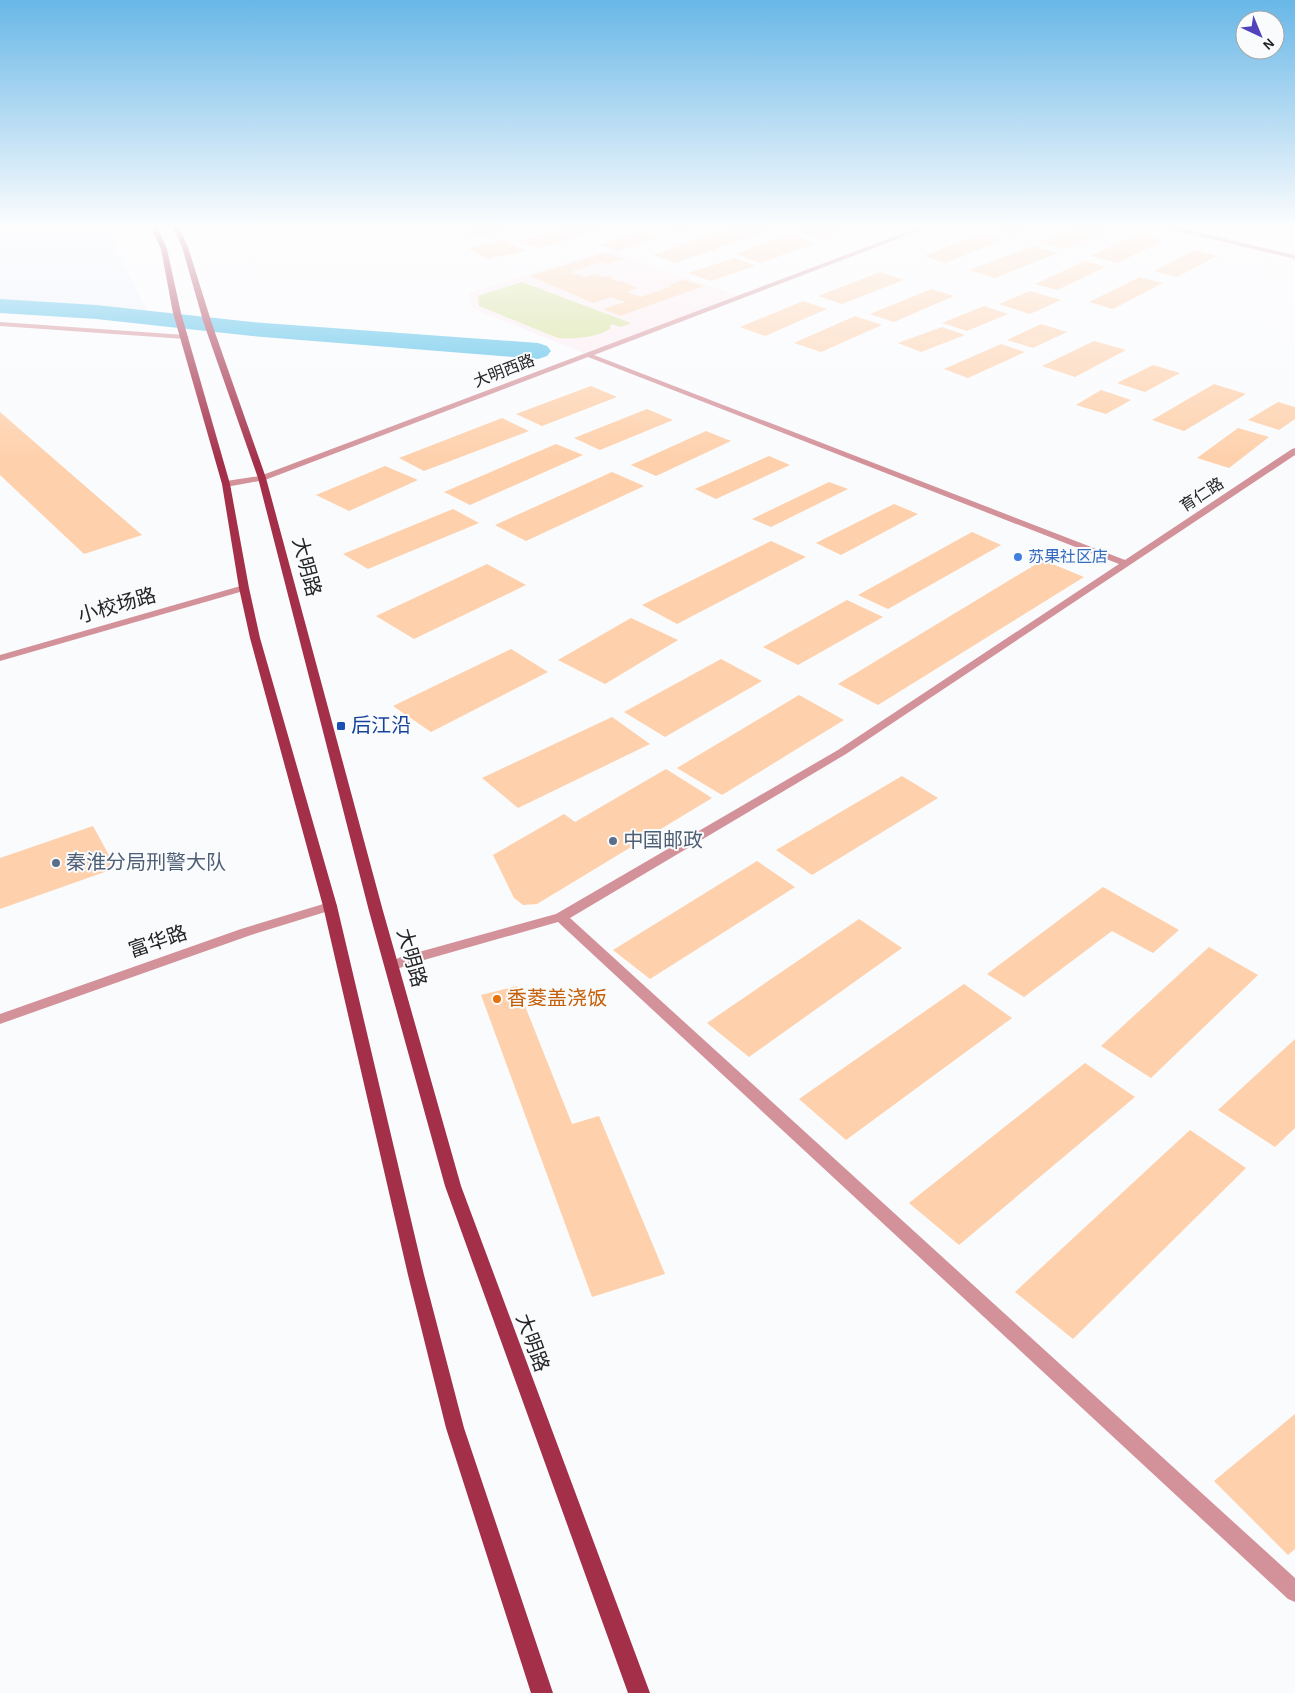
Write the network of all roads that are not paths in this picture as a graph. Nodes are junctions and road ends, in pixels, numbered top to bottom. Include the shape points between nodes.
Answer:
1 (175, 304) edge
2 (202, 304) edge
3 (723, 304) edge
4 (0, 324) edge
5 (184, 333) junction
6 (588, 355) junction
7 (1295, 452) edge
8 (262, 478) junction
9 (226, 484) junction
10 (1125, 563) junction
11 (244, 588) junction
12 (0, 658) edge
13 (330, 906) junction
14 (561, 917) junction
15 (392, 966) junction
16 (0, 1019) edge
17 (1295, 1592) edge
18 (542, 1693) edge
19 (639, 1693) edge

1 - 5 main road
2 - 8 main road, 大明路
3 - 6 street, 大明西路
4 - 5 street
5 - 9 main road
6 - 8 street, 大明西路
6 - 10 street
7 - 10 street, 育仁路
8 - 9 street, 大明西路
8 - 15 main road, 大明路
9 - 11 main road
10 - 14 street, 育仁路 via 842,752
11 - 12 street, 小校场路
11 - 13 main road
13 - 16 street, 富华路 via 246,932
13 - 18 main road via 455,1428
14 - 15 street, 育仁路
14 - 17 street
15 - 19 main road, 大明路 via 453,1186

